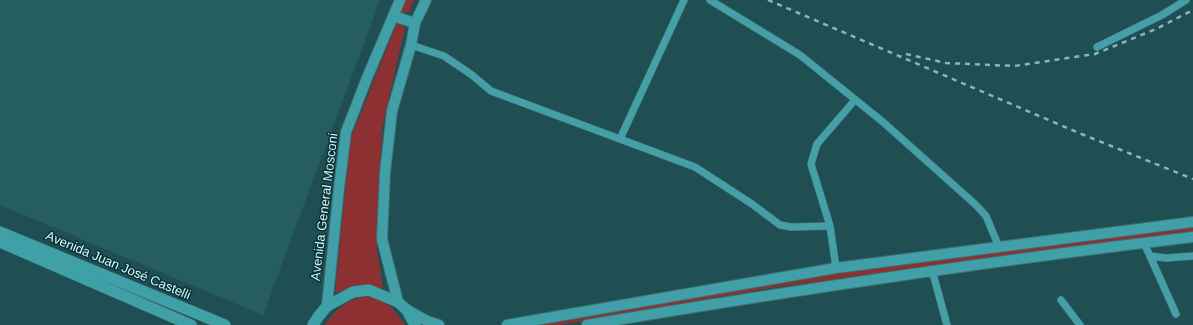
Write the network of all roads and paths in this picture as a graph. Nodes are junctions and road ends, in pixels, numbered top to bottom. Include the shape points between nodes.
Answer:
1 (400, 0) edge
2 (426, 0) edge
3 (684, 0) edge
4 (710, 0) edge
5 (1186, 0) edge
6 (393, 16) junction
7 (415, 23) junction
8 (411, 45) junction
9 (1097, 47) dead end
10 (854, 101) junction
11 (620, 139) junction
12 (1193, 222) edge
13 (830, 226) junction
14 (0, 232) edge
15 (1193, 237) edge
16 (0, 242) edge
17 (1144, 243) junction
18 (999, 247) junction
19 (1150, 256) junction
20 (1193, 256) edge
21 (836, 268) junction
22 (932, 270) junction
23 (1061, 300) dead end
24 (398, 302) junction
25 (327, 306) junction
26 (407, 310) junction
27 (1176, 314) dead end
28 (315, 321) edge
29 (191, 325) edge
30 (225, 325) edge
31 (306, 325) edge
32 (415, 325) edge
33 (439, 325) edge
34 (507, 325) edge
35 (586, 325) edge
36 (947, 325) edge
37 (1080, 325) edge

1 - 6 street, Avenida General Mosconi
2 - 7 street
3 - 11 street
4 - 10 street via 800,55
5 - 9 street via 1162,15
6 - 7 street
6 - 25 street, Avenida General Mosconi via 346,132
7 - 8 street
8 - 11 street via 444,56 491,91
8 - 24 street via 392,111 385,173 382,239
10 - 13 street via 817,144 811,164
10 - 18 street via 882,122 976,205 986,216
11 - 13 street via 695,167 780,225
12 - 18 street
13 - 21 street
14 - 30 main road, Avenida Juan José Castelli
15 - 17 street
16 - 29 main road, Avenida Juan José Castelli
17 - 19 street
17 - 22 street
18 - 21 street
19 - 20 street
19 - 27 street
21 - 34 street
22 - 35 street
22 - 36 street
23 - 37 street
24 - 25 main road via 369,290 352,292
24 - 26 main road
25 - 28 main road
26 - 32 main road
26 - 33 street
28 - 31 main road

